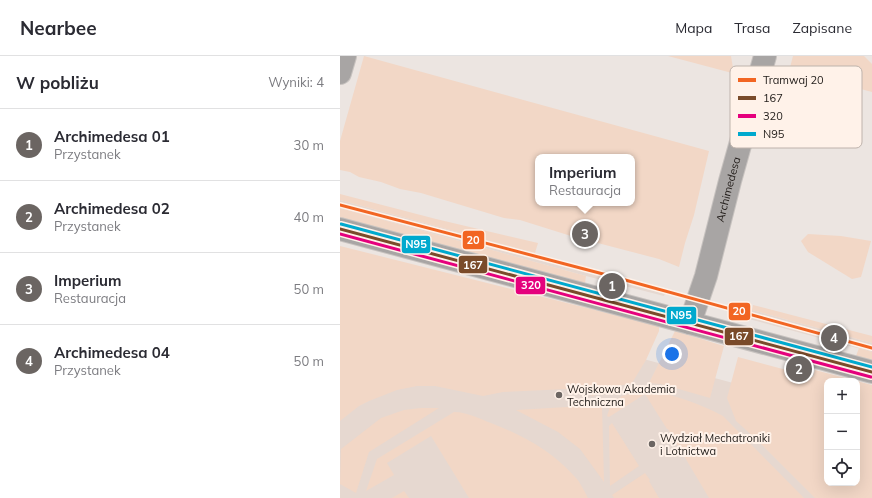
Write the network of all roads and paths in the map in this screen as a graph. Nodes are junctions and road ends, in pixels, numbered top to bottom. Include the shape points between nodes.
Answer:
1 (344, 56) edge
2 (765, 56) edge
3 (762, 66) edge
4 (340, 73) edge
5 (739, 148) edge
6 (340, 229) edge
7 (690, 324) junction
8 (872, 372) edge

1 - 4 street
2 - 3 street, Archimedesa
5 - 7 street, Archimedesa via 706,276
6 - 7 street
7 - 8 street

